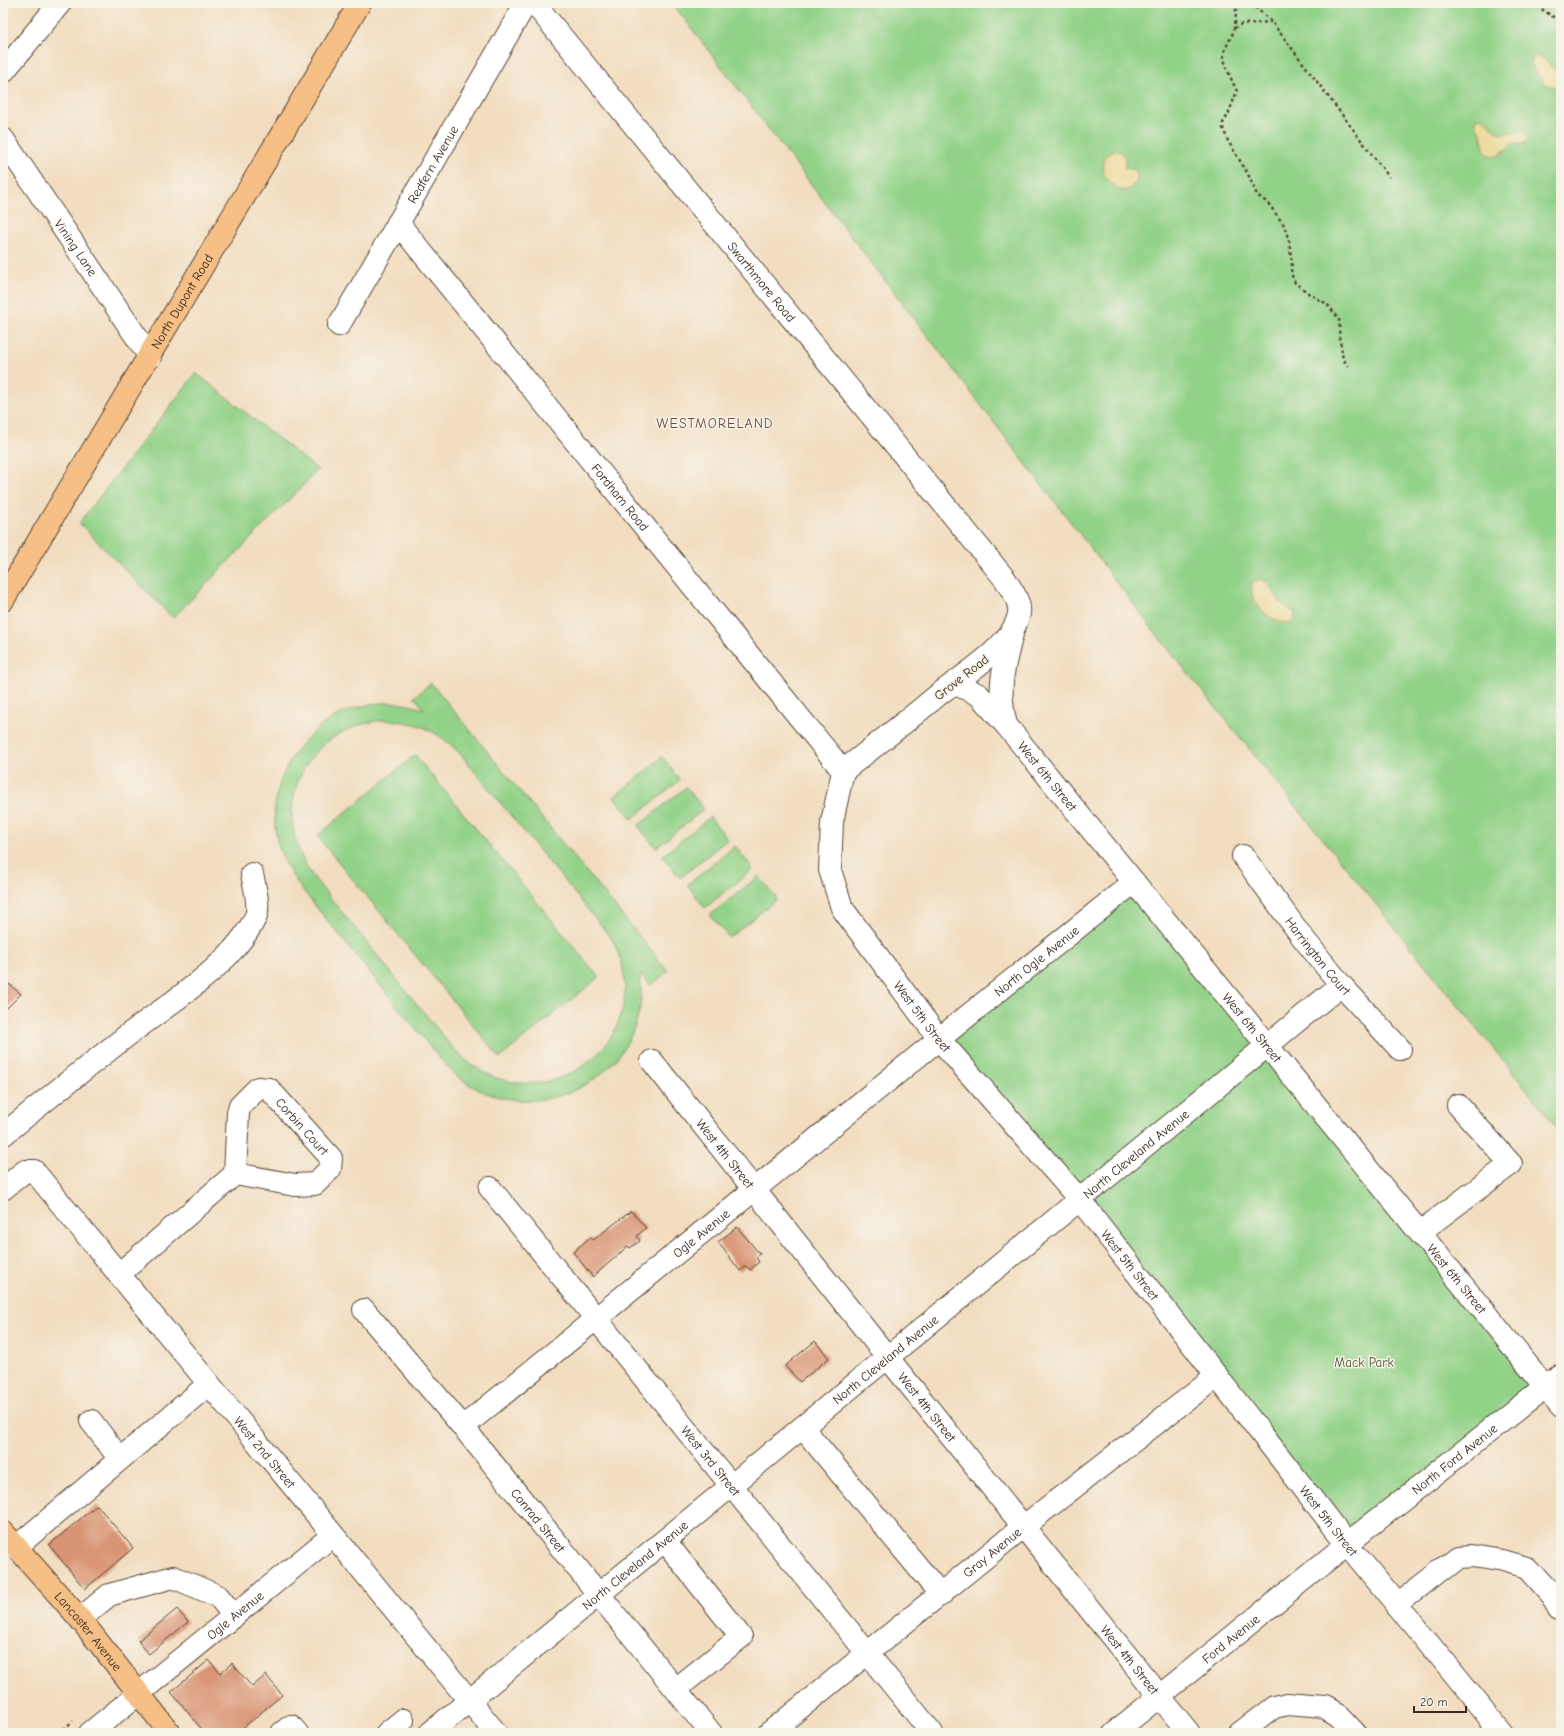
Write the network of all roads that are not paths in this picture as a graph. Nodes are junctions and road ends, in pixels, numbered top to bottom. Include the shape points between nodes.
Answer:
1 (60, 3) edge
2 (360, 3) edge
3 (526, 3) edge
4 (534, 3) edge
5 (3, 72) edge
6 (3, 139) edge
7 (398, 223) junction
8 (339, 325) dead end
9 (150, 357) junction
10 (989, 560) joint
11 (3, 600) edge
12 (1014, 629) junction
13 (954, 683) junction
14 (1006, 725) junction
15 (843, 772) junction
16 (1243, 856) dead end
17 (252, 874) dead end
18 (1134, 882) junction
19 (1341, 985) junction
20 (939, 1039) junction
21 (1267, 1046) junction
22 (1400, 1050) dead end
23 (652, 1062) dead end
24 (1458, 1105) dead end
25 (3, 1134) edge
26 (235, 1174) junction
27 (490, 1188) dead end
28 (3, 1189) edge
29 (755, 1189) junction
30 (1080, 1200) junction
31 (1420, 1232) junction
32 (119, 1274) junction
33 (364, 1310) dead end
34 (596, 1318) junction
35 (888, 1358) junction
36 (1217, 1376) junction
37 (1553, 1381) edge
38 (209, 1384) junction
39 (1561, 1406) edge
40 (91, 1421) dead end
41 (463, 1427) junction
42 (803, 1428) junction
43 (120, 1459) junction
44 (732, 1486) junction
45 (1024, 1526) junction
46 (333, 1535) junction
47 (665, 1540) junction
48 (8, 1543) edge
49 (1347, 1544) junction
50 (941, 1594) junction
51 (600, 1595) junction
52 (1397, 1605) junction
53 (1561, 1606) edge
54 (234, 1616) junction
55 (80, 1619) junction
56 (868, 1654) junction
57 (676, 1689) junction
58 (137, 1694) junction
59 (1159, 1696) junction
60 (470, 1700) junction
61 (84, 1725) edge
62 (170, 1733) edge
63 (282, 1733) edge
64 (297, 1733) edge
65 (430, 1733) edge
66 (496, 1733) edge
67 (711, 1733) edge
68 (770, 1733) edge
69 (932, 1733) edge
70 (1114, 1733) edge
71 (1189, 1733) edge
72 (1240, 1733) edge
73 (1355, 1733) edge
74 (1502, 1733) edge

1 - 5 street
2 - 9 main road, North Dupont Road
3 - 7 street, Redfern Avenue
4 - 10 street, Swarthmore Road
6 - 9 street, Vining Lane
7 - 8 street, Redfern Avenue
7 - 15 street, Fordham Road
9 - 11 main road, North Dupont Road
10 - 12 street, Grove Road via 1005,579 1018,601 1019,618
12 - 13 street, Grove Road via 986,660
12 - 14 street, West 6th Street via 1001,682 1001,706
13 - 14 street via 979,695
13 - 15 street, Grove Road
14 - 18 street, West 6th Street
15 - 20 street, West 5th Street via 832,822 830,870 842,908
16 - 19 street, Harrington Court
17 - 25 street via 256,914 243,937 222,961 194,986
18 - 20 street, North Ogle Avenue
18 - 21 street, West 6th Street
19 - 21 street, North Cleveland Avenue
19 - 22 street, Harrington Court
20 - 29 street, Ogle Avenue
20 - 30 street, West 5th Street
21 - 30 street, North Cleveland Avenue
21 - 31 street, West 6th Street
23 - 29 street, West 4th Street
24 - 31 street via 1511,1164
26 - 26 street, Corbin Court via 238,1113 240,1106 258,1088 269,1089 331,1158 330,1169 315,1184 296,1185
26 - 32 street
27 - 34 street, West 3rd Street
28 - 32 street, West 2nd Street via 25,1171 34,1171
29 - 34 street, Ogle Avenue
29 - 35 street, West 4th Street
30 - 35 street, North Cleveland Avenue
30 - 36 street, West 5th Street
31 - 37 street, West 6th Street
32 - 38 street, West 2nd Street
33 - 41 street, Conrad Street
34 - 41 street, Ogle Avenue
34 - 44 street, West 3rd Street
35 - 42 street, North Cleveland Avenue
35 - 45 street, West 4th Street
36 - 45 street, Gray Avenue
36 - 49 street, West 5th Street
37 - 39 street, West 6th Street
37 - 49 street, North Ford Avenue
38 - 43 street
38 - 46 street, West 2nd Street
40 - 43 street
41 - 51 street, Conrad Street
42 - 44 street, North Cleveland Avenue
42 - 50 street
43 - 48 street
44 - 47 street, North Cleveland Avenue
44 - 56 street, West 3rd Street
45 - 50 street, Gray Avenue
45 - 59 street, West 4th Street
46 - 54 street, Ogle Avenue
46 - 60 street, West 2nd Street
47 - 51 street, North Cleveland Avenue
47 - 57 street via 741,1636
48 - 55 main road, Lancaster Avenue
49 - 52 street, West 5th Street
49 - 59 street, Ford Avenue
50 - 56 street, Gray Avenue
51 - 57 street, Conrad Street
51 - 60 street, North Cleveland Avenue
52 - 53 street via 1458,1557 1473,1556 1527,1568
52 - 74 street, West 5th Street
54 - 55 street via 218,1596 173,1577 109,1595
54 - 58 street, Ogle Avenue
55 - 58 main road, Lancaster Avenue
56 - 68 street, Gray Avenue
56 - 69 street, West 3rd Street
57 - 67 street, Conrad Street
58 - 61 street, Ogle Avenue
58 - 62 main road, Lancaster Avenue
59 - 70 street, Ford Avenue
59 - 71 street, West 4th Street
60 - 65 street, North Cleveland Avenue
60 - 66 street, West 2nd Street
63 - 64 street via 291,1726
72 - 73 street via 1274,1707 1287,1704 1324,1707 1338,1715

